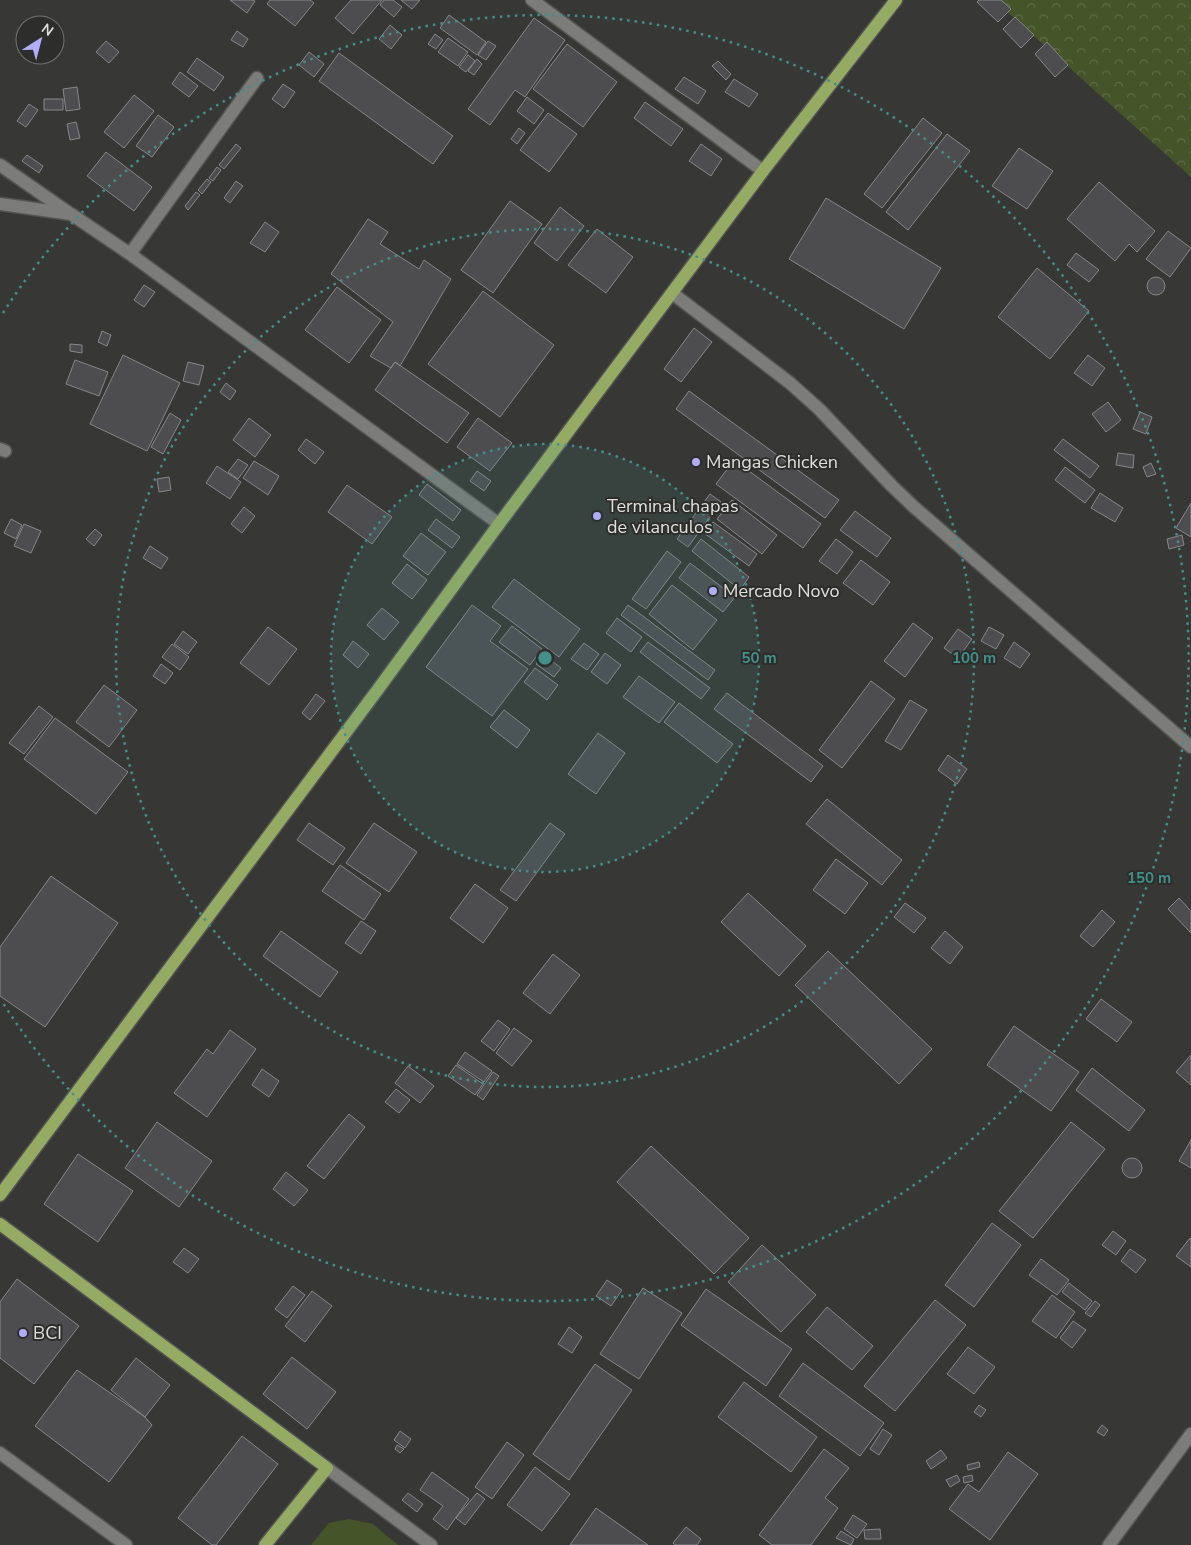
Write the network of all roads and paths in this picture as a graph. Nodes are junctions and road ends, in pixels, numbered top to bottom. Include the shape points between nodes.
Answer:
1 (532, 0) edge
2 (896, 0) edge
3 (257, 78) dead end
4 (0, 165) edge
5 (764, 171) junction
6 (0, 204) edge
7 (71, 214) junction
8 (130, 254) junction
9 (672, 292) junction
10 (499, 524) junction
11 (1191, 746) edge
12 (0, 1195) edge
13 (0, 1224) edge
14 (1191, 1434) edge
15 (0, 1453) edge
16 (327, 1468) junction
17 (126, 1545) edge
18 (265, 1545) edge
19 (431, 1545) edge
20 (1109, 1545) edge

1 - 5 street
2 - 5 main road
3 - 8 street
4 - 7 street
5 - 9 main road
6 - 7 street
7 - 8 street
8 - 10 street
9 - 10 main road
9 - 11 street via 819,408 914,507
10 - 12 main road
13 - 16 main road
14 - 20 street
15 - 17 street
16 - 18 main road
16 - 19 street

